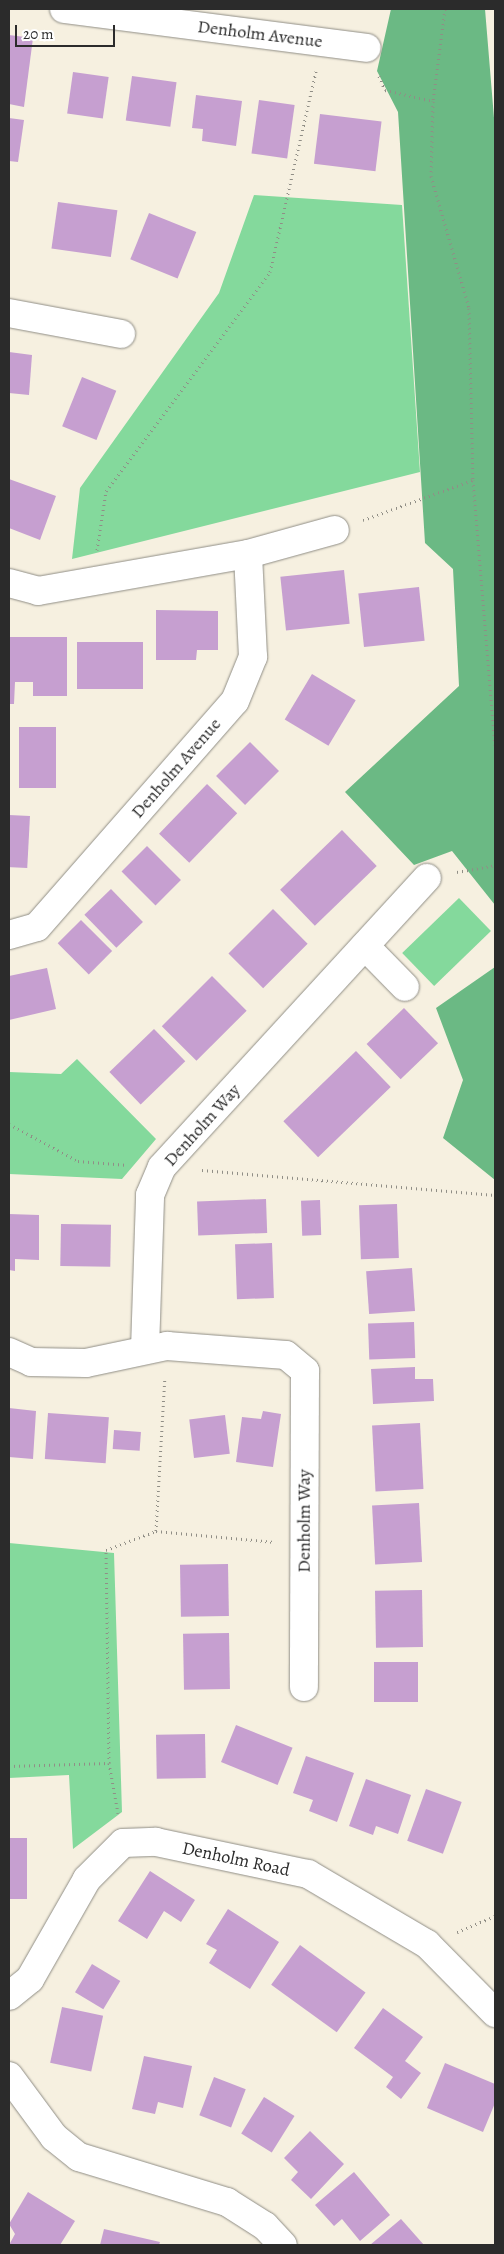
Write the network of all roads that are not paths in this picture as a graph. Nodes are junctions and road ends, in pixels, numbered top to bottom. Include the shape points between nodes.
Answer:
1 (64, 9) edge
2 (367, 48) road end
3 (9, 313) edge
4 (121, 334) dead end
5 (335, 530) road end
6 (248, 554) junction
7 (9, 583) edge
8 (428, 878) road end
9 (9, 935) edge
10 (365, 946) junction
11 (406, 987) dead end
12 (156, 1348) junction
13 (9, 1352) edge
14 (304, 1687) dead end
15 (9, 1996) edge
16 (495, 2013) edge
17 (9, 2076) edge
18 (283, 2245) edge

1 - 2 street, Denholm Avenue
3 - 4 street
5 - 6 street
6 - 7 street via 38,592
6 - 9 street, Denholm Avenue via 252,657 235,701 37,927
8 - 10 street, Denholm Way
10 - 11 street
10 - 12 street, Denholm Way via 162,1167 150,1195
12 - 13 street, Denholm Way via 86,1363 30,1362
12 - 14 street, Denholm Way via 286,1355 305,1371
15 - 16 street, Denholm Road via 30,1979 87,1879 123,1843 156,1842 308,1874 427,1944
17 - 18 street via 54,2137 79,2157 226,2202 265,2226

